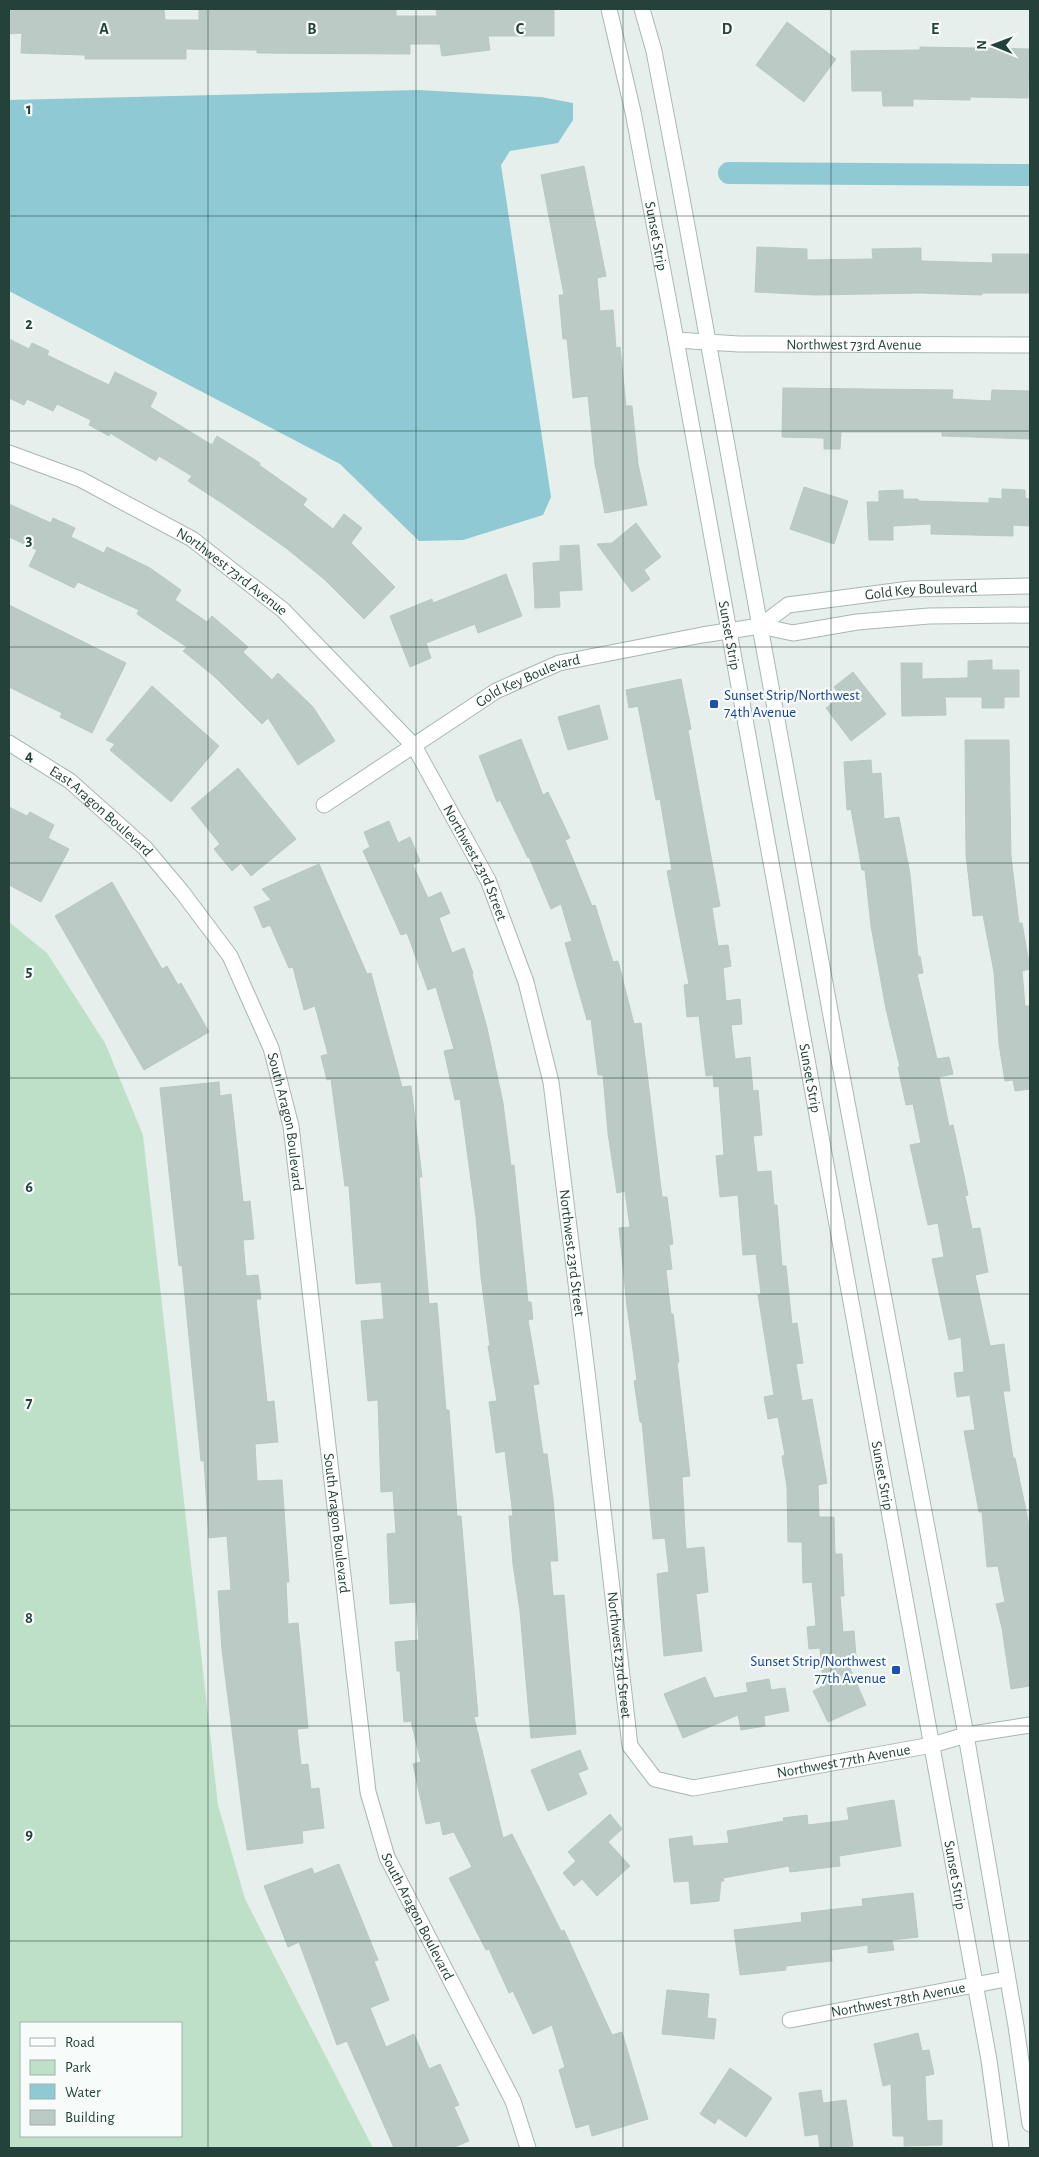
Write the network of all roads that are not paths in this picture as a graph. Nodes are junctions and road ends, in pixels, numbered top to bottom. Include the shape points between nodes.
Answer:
1 (609, 9) edge
2 (642, 9) edge
3 (676, 340) junction
4 (709, 342) junction
5 (1030, 345) edge
6 (9, 453) edge
7 (1030, 586) edge
8 (1030, 615) edge
9 (760, 626) junction
10 (728, 631) junction
11 (9, 743) edge
12 (414, 746) junction
13 (324, 805) dead end
14 (182, 892) joint
15 (1030, 1725) edge
16 (966, 1735) junction
17 (932, 1745) junction
18 (655, 1779) joint
19 (1006, 1979) junction
20 (975, 1984) junction
21 (790, 2020) dead end
22 (1030, 2124) edge
23 (528, 2148) edge
24 (1001, 2148) edge

1 - 3 street, Sunset Strip via 633,112
2 - 4 street via 661,84
3 - 4 street, Northwest 73rd Avenue
3 - 10 street, Sunset Strip
4 - 5 street, Northwest 73rd Avenue
4 - 9 street
6 - 12 street, Northwest 73rd Avenue via 80,479 192,539 283,610
7 - 9 street, Gold Key Boulevard via 910,589 788,605
8 - 9 street, Gold Key Boulevard via 857,622 793,633
9 - 10 street, Gold Key Boulevard
9 - 16 street
10 - 12 street, Gold Key Boulevard via 559,663 496,691
10 - 17 street, Sunset Strip
11 - 14 street, East Aragon Boulevard via 70,781 145,848
12 - 13 street, Gold Key Boulevard
12 - 18 street, Northwest 23rd Street via 488,880 526,982 551,1082 630,1746
14 - 23 street, South Aragon Boulevard via 230,956 270,1048 291,1126 368,1792 388,1857 513,2101
15 - 16 street, Northwest 77th Avenue
16 - 17 street, Northwest 77th Avenue
16 - 19 street
17 - 18 street, Northwest 77th Avenue via 693,1788
17 - 20 street, Sunset Strip
19 - 20 street, Northwest 78th Avenue
19 - 22 street
20 - 21 street, Northwest 78th Avenue
20 - 24 street, Sunset Strip

